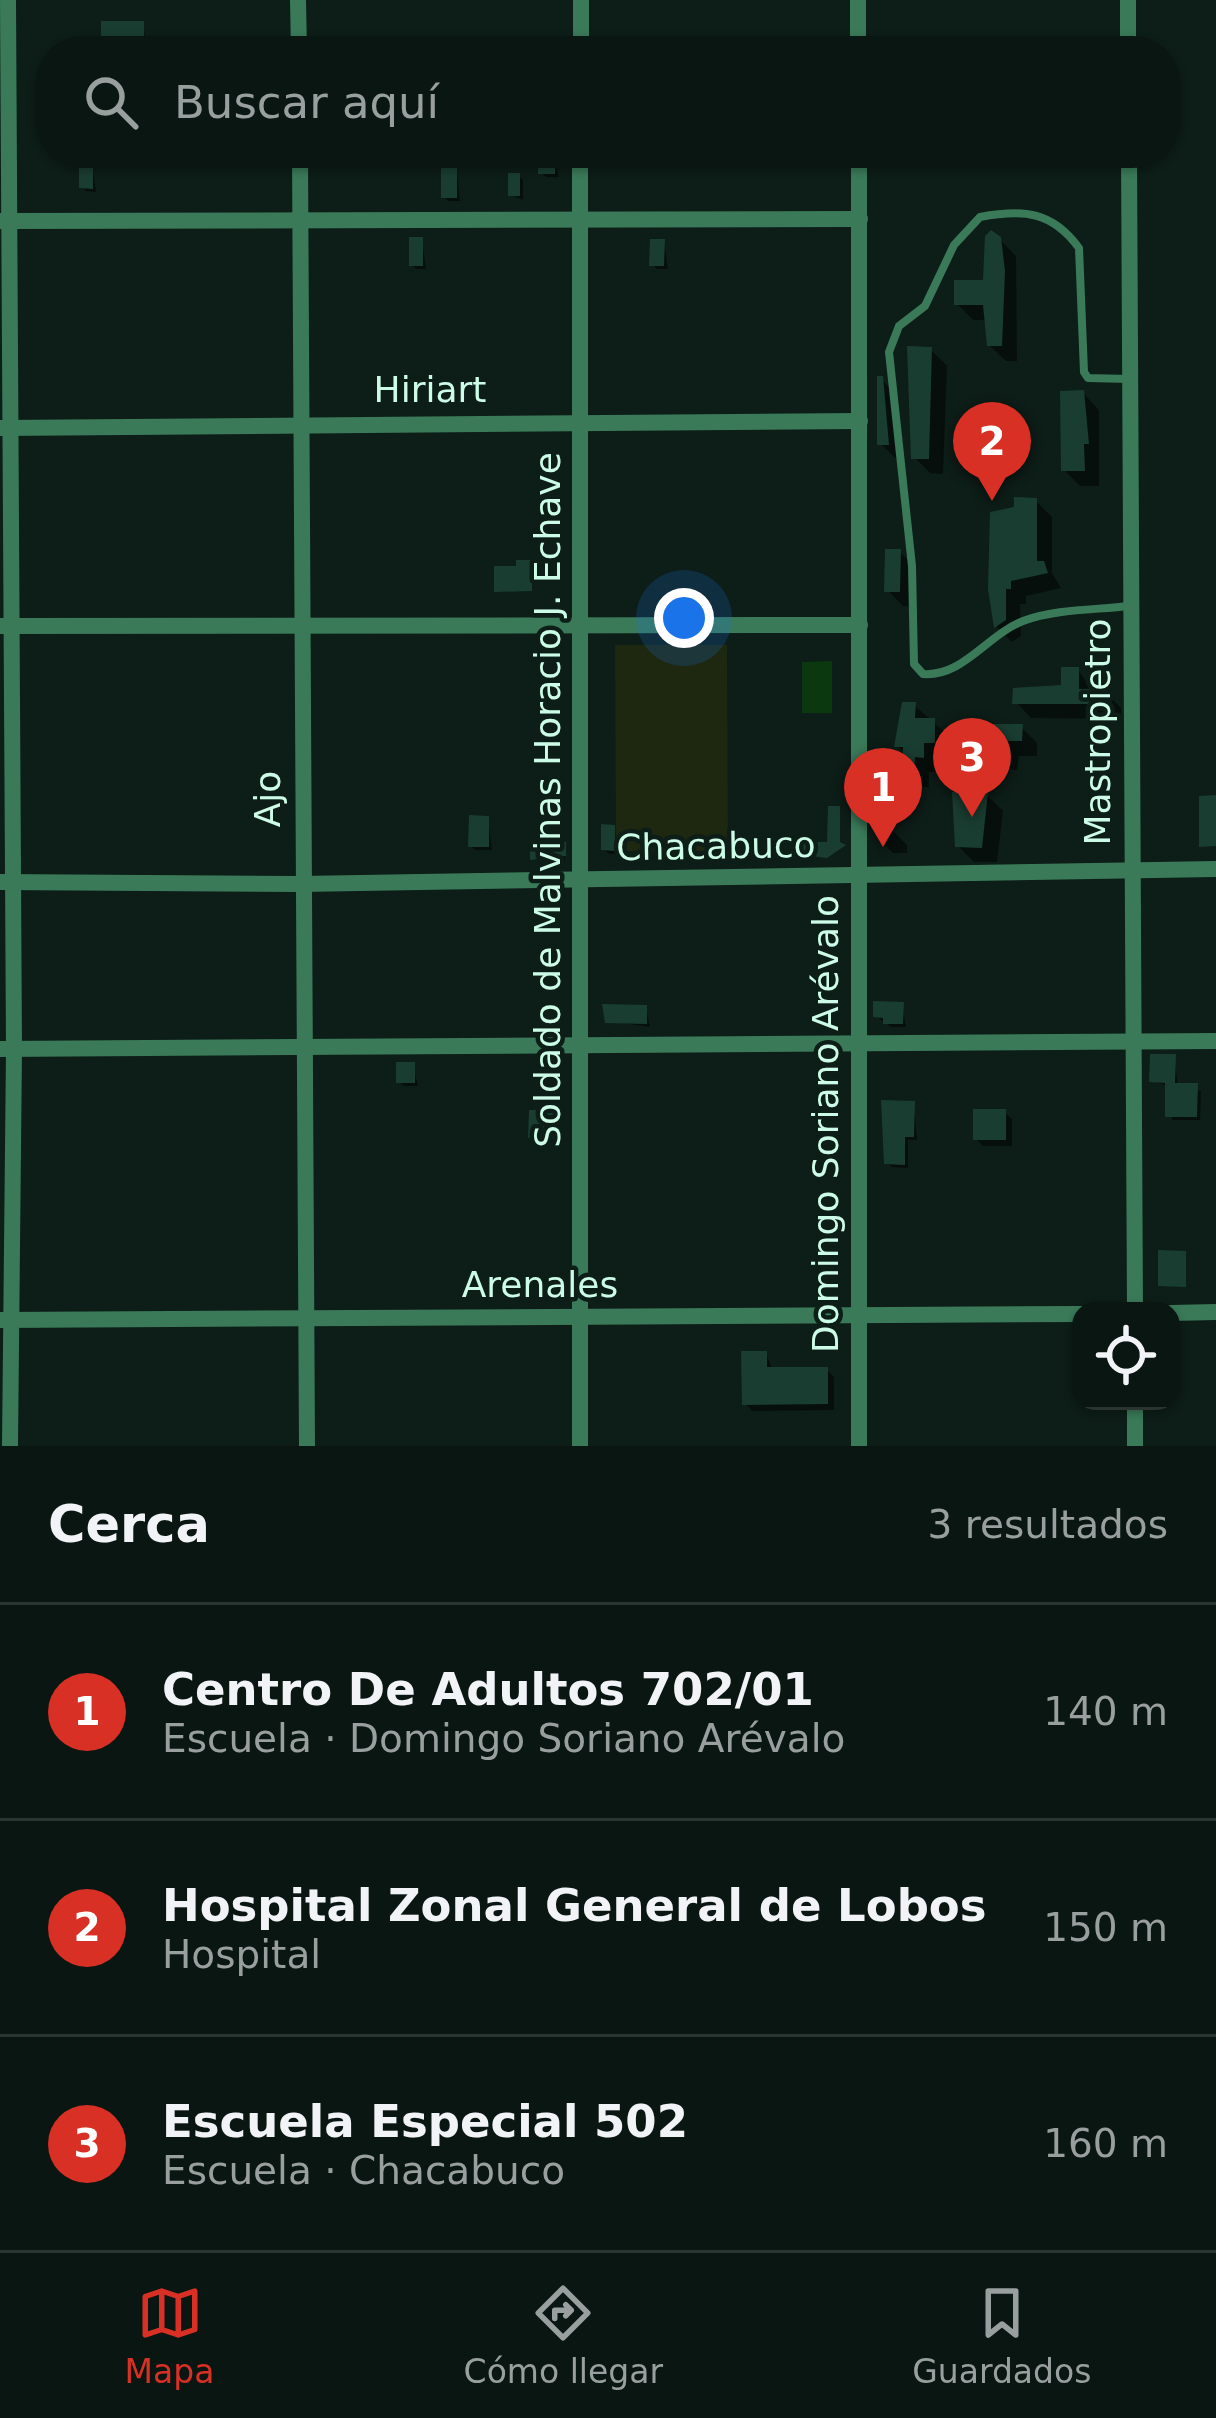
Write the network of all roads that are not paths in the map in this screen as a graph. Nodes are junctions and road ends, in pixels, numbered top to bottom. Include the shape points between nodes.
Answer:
1 (8, 0) edge
2 (298, 0) edge
3 (581, 0) edge
4 (858, 0) edge
5 (1128, 0) edge
6 (299, 36) edge
7 (581, 36) edge
8 (859, 36) edge
9 (1128, 36) edge
10 (300, 168) edge
11 (580, 168) edge
12 (859, 168) edge
13 (1129, 168) edge
14 (580, 218) junction
15 (860, 218) junction
16 (300, 219) junction
17 (5, 220) edge
18 (1129, 379) junction
19 (860, 421) junction
20 (302, 422) junction
21 (580, 422) junction
22 (6, 428) edge
23 (1130, 606) junction
24 (302, 624) junction
25 (860, 625) junction
26 (7, 626) edge
27 (581, 626) junction
28 (1216, 869) edge
29 (1131, 872) junction
30 (857, 877) junction
31 (582, 881) junction
32 (7, 882) edge
33 (300, 884) junction
34 (1135, 1041) junction
35 (1216, 1041) edge
36 (581, 1043) junction
37 (857, 1043) junction
38 (302, 1048) junction
39 (7, 1049) edge
40 (1135, 1302) edge
41 (1216, 1312) edge
42 (1072, 1313) edge
43 (1180, 1313) edge
44 (858, 1315) junction
45 (306, 1317) junction
46 (579, 1317) junction
47 (7, 1320) edge
48 (1135, 1410) edge
49 (10, 1446) edge
50 (307, 1446) edge
51 (580, 1446) edge
52 (859, 1446) edge
53 (1135, 1446) edge

1 - 17 street
2 - 6 street
3 - 7 street
4 - 8 street
5 - 9 street
10 - 16 street, Ajo
11 - 14 street, Soldado de Malvinas Horacio J. Echave
12 - 15 street, Domingo Soriano Arévalo
13 - 18 street, Mastropietro
14 - 15 street
14 - 16 street
14 - 21 street, Soldado de Malvinas Horacio J. Echave
15 - 19 street, Domingo Soriano Arévalo
16 - 17 street
16 - 20 street, Ajo
17 - 22 street
18 - 23 street, Mastropietro
18 - 23 lane via 1084,372 1079,248 1051,219 1033,213 980,217 954,245 926,306 899,326 889,352 914,664 922,674 940,676 1022,622
19 - 21 street, Hiriart
19 - 25 street, Domingo Soriano Arévalo
20 - 21 street, Hiriart
20 - 22 street, Hiriart
20 - 24 street, Ajo
21 - 27 street, Soldado de Malvinas Horacio J. Echave
22 - 26 street
23 - 29 street, Mastropietro
24 - 26 street
24 - 27 street
24 - 33 street, Ajo
25 - 27 street
25 - 30 street, Domingo Soriano Arévalo
26 - 32 street
27 - 31 street, Soldado de Malvinas Horacio J. Echave
28 - 29 street, Chacabuco
29 - 30 street, Chacabuco
29 - 34 street, Mastropietro
30 - 31 street, Chacabuco
30 - 37 street, Domingo Soriano Arévalo
31 - 33 street, Chacabuco
31 - 36 street, Soldado de Malvinas Horacio J. Echave
32 - 33 street, Chacabuco
32 - 39 street
33 - 38 street, Ajo
34 - 35 street
34 - 37 street
34 - 40 street, Mastropietro
36 - 37 street
36 - 38 street
36 - 46 street, Soldado de Malvinas Horacio J. Echave
37 - 44 street, Domingo Soriano Arévalo
38 - 39 street
38 - 45 street, Ajo
39 - 47 street
41 - 43 street
42 - 44 street, Arenales
44 - 46 street, Arenales
44 - 52 street, Domingo Soriano Arévalo
45 - 46 street, Arenales
45 - 47 street, Arenales
45 - 50 street, Ajo
46 - 51 street, Soldado de Malvinas Horacio J. Echave
47 - 49 street
48 - 53 street

